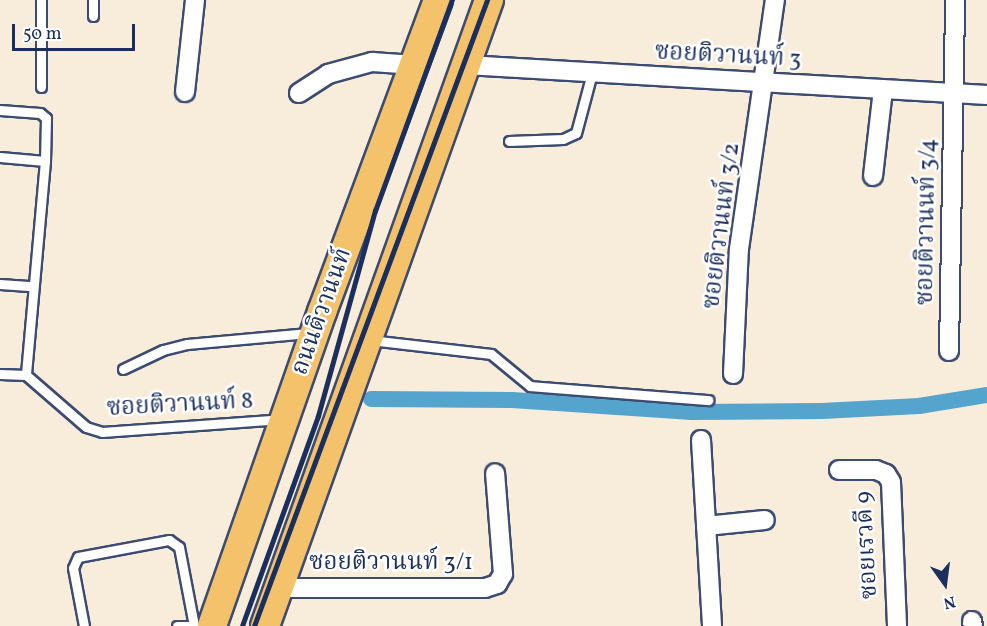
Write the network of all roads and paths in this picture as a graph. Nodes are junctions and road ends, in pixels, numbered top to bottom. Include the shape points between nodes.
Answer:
1 (41, 0) edge
2 (93, 0) edge
3 (195, 0) edge
4 (438, 0) edge
5 (489, 0) edge
6 (775, 0) edge
7 (955, 0) edge
8 (93, 16) dead end
9 (415, 65) junction
10 (466, 65) junction
11 (592, 73) junction
12 (766, 83) junction
13 (41, 87) dead end
14 (883, 90) junction
15 (185, 92) dead end
16 (299, 93) dead end
17 (954, 94) junction
18 (987, 95) edge
19 (0, 110) edge
20 (509, 141) dead end
21 (0, 157) edge
22 (45, 161) junction
23 (873, 176) dead end
24 (0, 284) edge
25 (32, 286) junction
26 (314, 333) junction
27 (370, 340) junction
28 (949, 351) dead end
29 (123, 369) dead end
30 (0, 374) edge
31 (733, 374) dead end
32 (26, 375) junction
33 (708, 400) dead end
34 (285, 419) junction
35 (701, 440) dead end
36 (839, 470) dead end
37 (495, 473) dead end
38 (765, 520) dead end
39 (706, 526) junction
40 (279, 588) junction
41 (84, 626) edge
42 (177, 626) edge
43 (193, 626) edge
44 (212, 626) edge
45 (265, 626) edge
46 (712, 626) edge
47 (897, 626) edge

1 - 13 lane
2 - 8 lane
3 - 15 street
4 - 9 main road, ถนนติวานนท์
5 - 10 main road
6 - 12 street
7 - 17 street, ซอยติวานนท์ 3/4
9 - 16 street via 372,62 328,74
9 - 26 main road, ถนนติวานนท์
10 - 11 street, ซอยติวานนท์ 3
10 - 27 main road
11 - 12 street, ซอยติวานนท์ 3
11 - 20 lane via 576,134 562,139
12 - 14 street, ซอยติวานนท์ 3
12 - 31 street, ซอยติวานนท์ 3/2 via 739,249
14 - 17 street, ซอยติวานนท์ 3
14 - 23 street
17 - 18 street, ซอยติวานนท์ 3
17 - 28 street, ซอยติวานนท์ 3/4
19 - 22 lane via 46,118
21 - 22 lane
22 - 25 lane
24 - 25 lane
25 - 32 lane
26 - 29 lane via 187,344 162,350
26 - 34 main road, ถนนติวานนท์
27 - 33 lane via 491,354 530,386
27 - 40 main road
30 - 32 lane
32 - 34 lane, ซอยติวานนท์ 8 via 86,427 102,432
34 - 44 main road, ถนนติวานนท์
35 - 39 street
36 - 47 street, ซอยเรวดี 9 via 876,470 886,474 891,482
37 - 40 street, ซอยติวานนท์ 3/1 via 503,574 497,584 484,588
38 - 39 street
39 - 46 street
40 - 45 main road
41 - 43 lane via 73,568 78,556 169,540 179,547
42 - 43 lane

